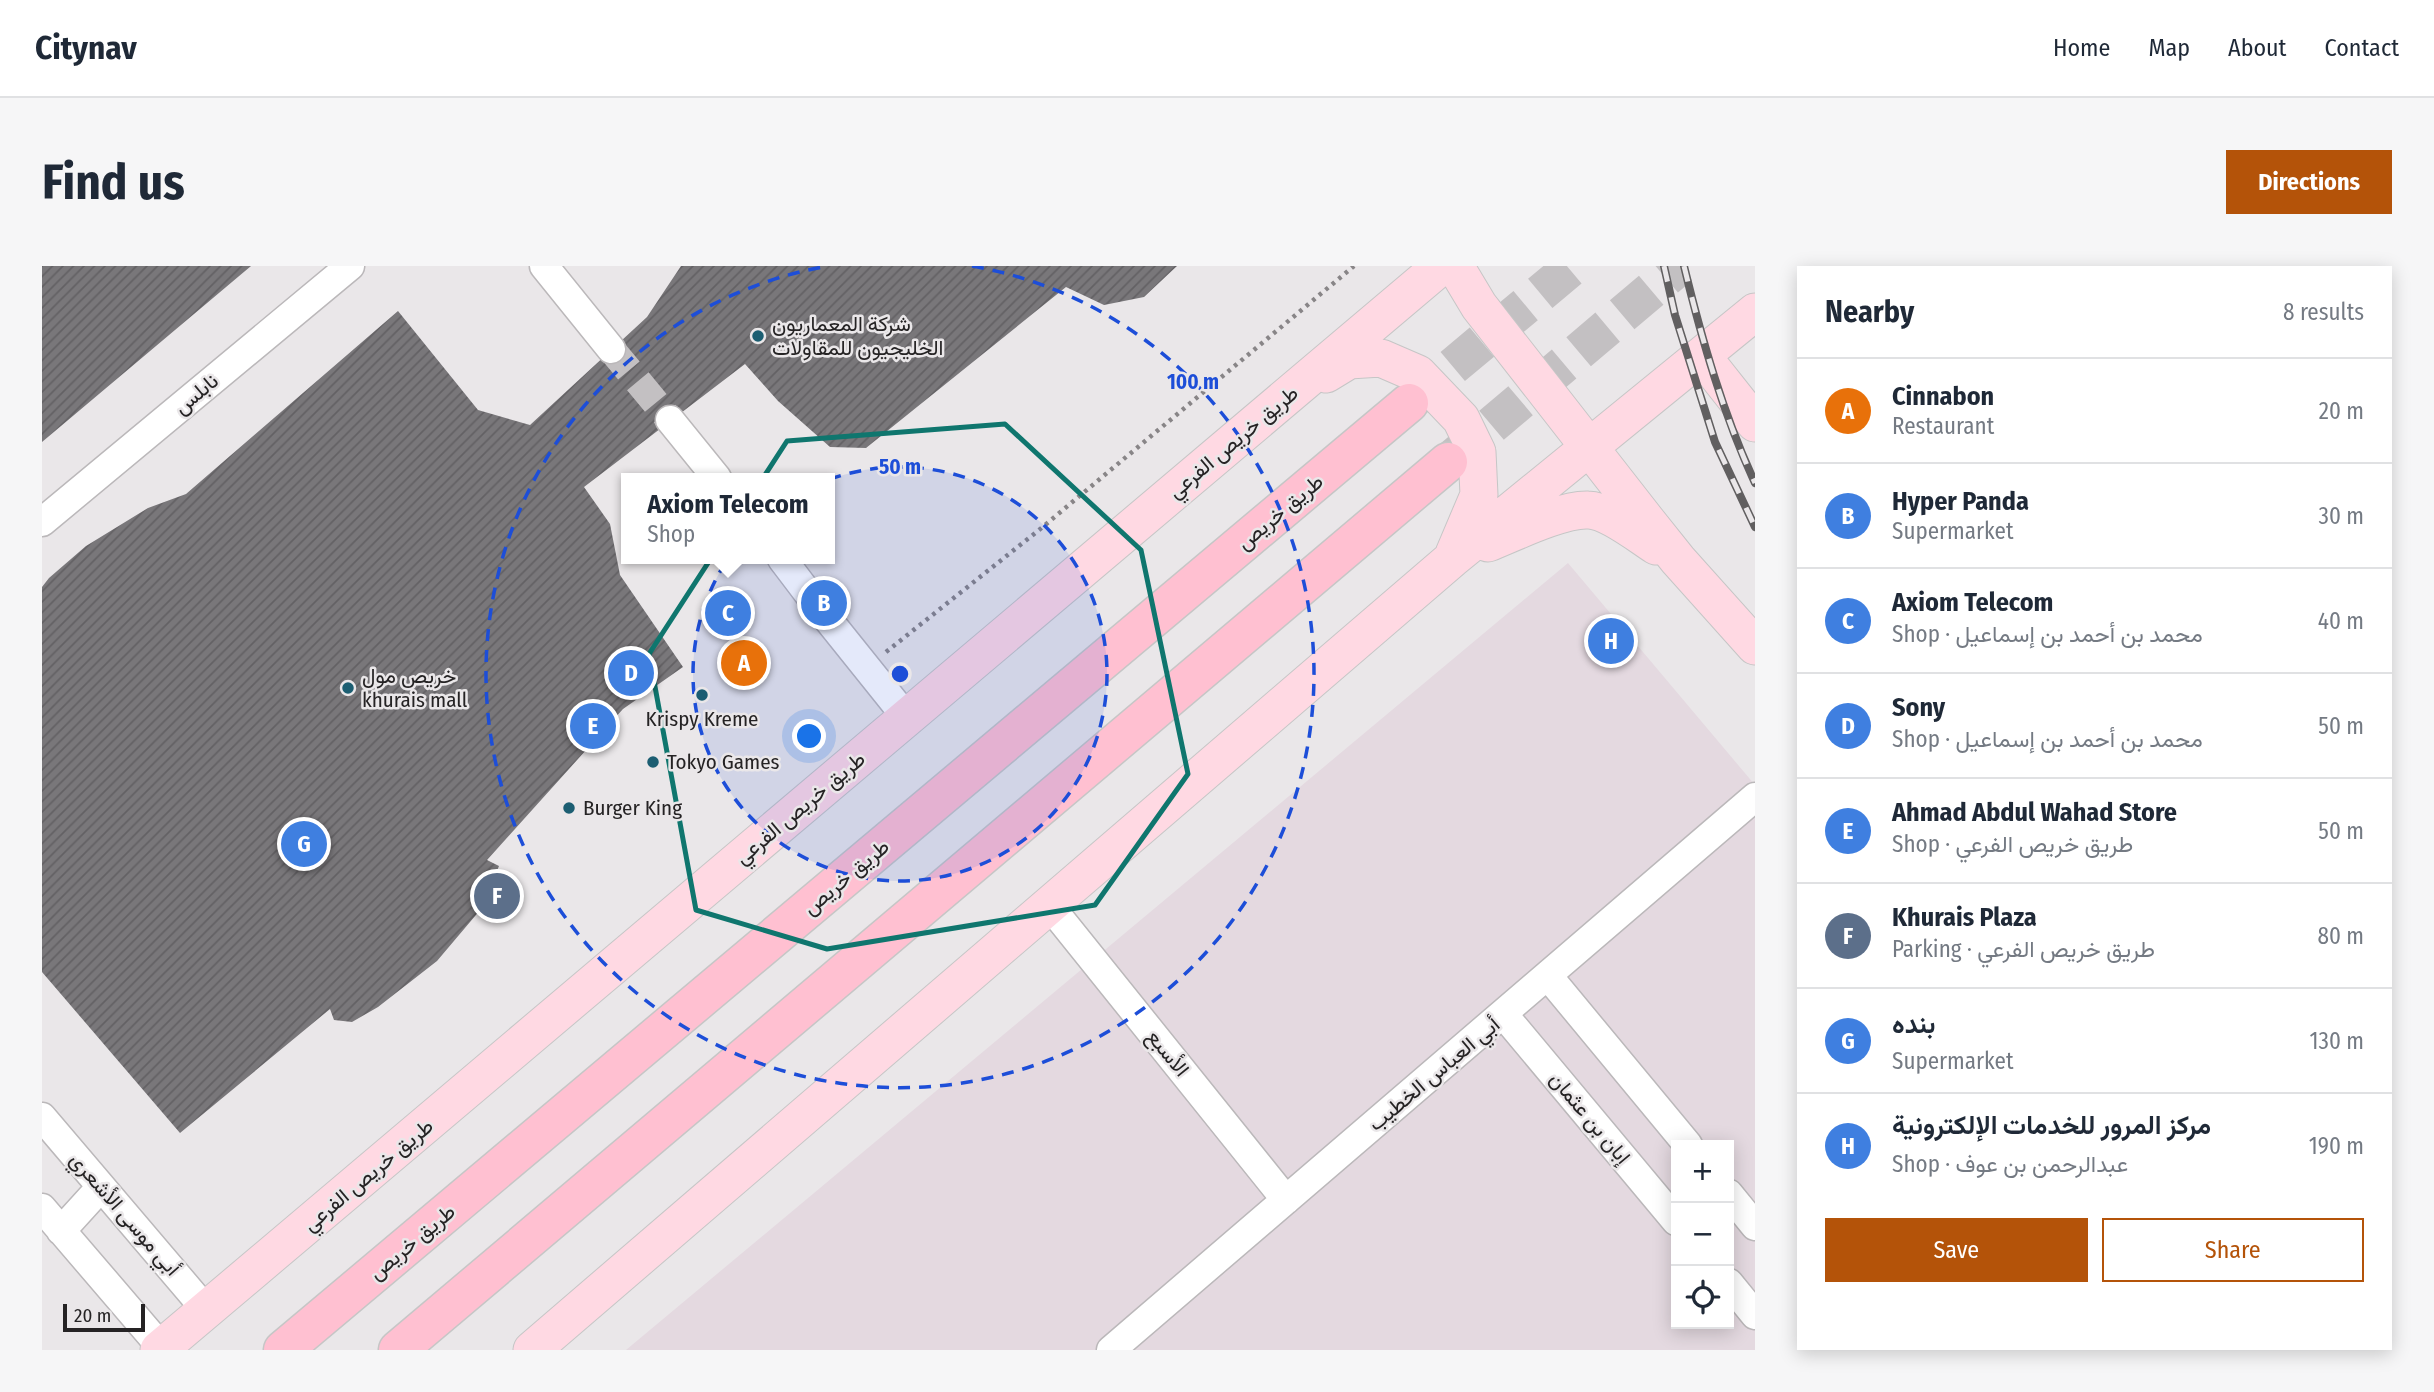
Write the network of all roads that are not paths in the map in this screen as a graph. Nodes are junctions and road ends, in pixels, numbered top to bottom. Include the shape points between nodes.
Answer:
1 (350, 266) edge
2 (544, 266) edge
3 (1441, 266) edge
4 (1455, 266) edge
5 (1755, 312) edge
6 (611, 349) tunnel mouth
7 (1702, 356) junction
8 (1280, 402) junction
9 (1409, 403) tunnel mouth
10 (670, 420) tunnel mouth
11 (1755, 423) edge
12 (1590, 446) junction
13 (1448, 462) tunnel mouth
14 (713, 473) edge
15 (42, 522) edge
16 (1452, 559) junction
17 (1678, 560) junction
18 (786, 564) edge
19 (1755, 646) edge
20 (907, 718) junction
21 (1755, 797) edge
22 (1049, 905) junction
23 (1548, 976) junction
24 (1504, 1015) junction
25 (42, 1117) edge
26 (1684, 1140) edge
27 (101, 1187) junction
28 (1286, 1200) junction
29 (1734, 1200) edge
30 (42, 1208) edge
31 (1671, 1215) edge
32 (1755, 1226) edge
33 (61, 1231) junction
34 (1734, 1289) edge
35 (207, 1311) junction
36 (1755, 1315) edge
37 (161, 1349) edge
38 (284, 1350) edge
39 (398, 1350) edge
40 (532, 1350) edge
41 (1111, 1350) edge

1 - 15 street, نابلس
2 - 6 street
3 - 8 main road, طريق خريص الفرعي
4 - 12 main road via 1479,306
5 - 7 main road
7 - 11 main road
7 - 12 main road
8 - 16 main road via 1349,360 1381,358 1418,374 1461,419 1477,452 1479,495
8 - 20 main road, طريق خريص الفرعي
9 - 38 highway, طريق خريص
10 - 14 street
12 - 16 main road
12 - 17 main road
13 - 39 highway
16 - 17 main road via 1532,525 1589,510 1606,515
16 - 22 main road
17 - 19 main road
18 - 20 street
20 - 35 main road, طريق خريص الفرعي
21 - 23 street, أبي العباس الخطيب
22 - 28 street, الأسبع
22 - 40 main road
23 - 24 street, أبي العباس الخطيب
23 - 26 street
24 - 28 street, أبي العباس الخطيب
24 - 31 street, إبان بن عثمان
25 - 27 street, أبي موسى الأشعري
27 - 33 street
27 - 35 street, أبي موسى الأشعري
28 - 41 street, أبي العباس الخطيب
29 - 32 street
30 - 33 street
33 - 37 street
34 - 36 street
35 - 37 main road, طريق خريص الفرعي

